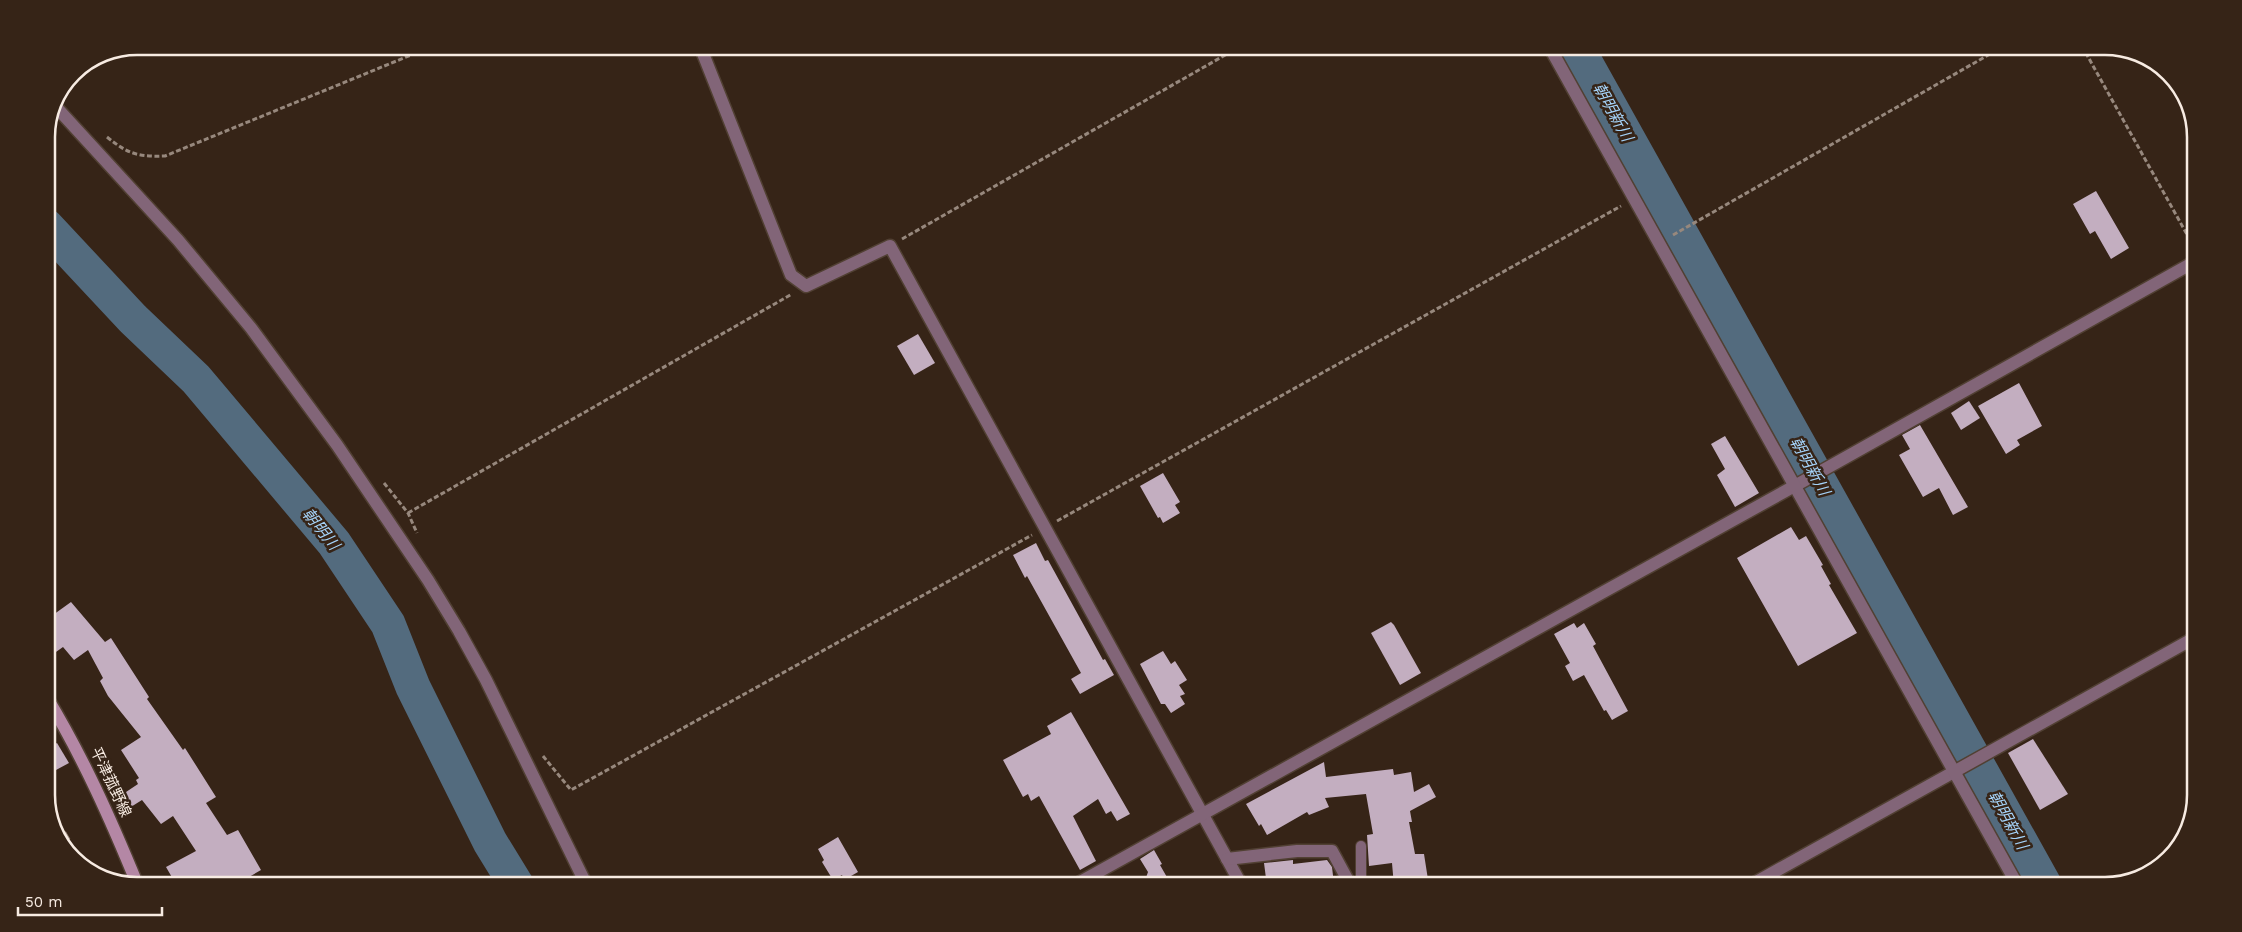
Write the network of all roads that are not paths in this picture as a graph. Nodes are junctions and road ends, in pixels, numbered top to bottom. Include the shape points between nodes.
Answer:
1 (704, 55) edge
2 (1554, 55) edge
3 (60, 111) edge
4 (2187, 266) edge
5 (1794, 486) junction
6 (2187, 642) edge
7 (55, 711) edge
8 (1954, 771) junction
9 (1201, 814) junction
10 (1361, 846) dead end
11 (1227, 858) junction
12 (134, 877) edge
13 (582, 877) edge
14 (1089, 877) edge
15 (1237, 877) edge
16 (1346, 877) edge
17 (1361, 877) edge
18 (1765, 877) edge
19 (2013, 877) edge

1 - 9 street via 791,275 806,286 890,246
2 - 5 street
3 - 13 street via 251,328 338,445 459,631
4 - 5 street
5 - 8 street
5 - 9 street
6 - 8 street
7 - 12 main road, 平津菰野線 via 105,805
8 - 18 street
8 - 19 street
9 - 11 street
9 - 14 street
10 - 17 lane
11 - 15 street
11 - 16 street via 1332,851

